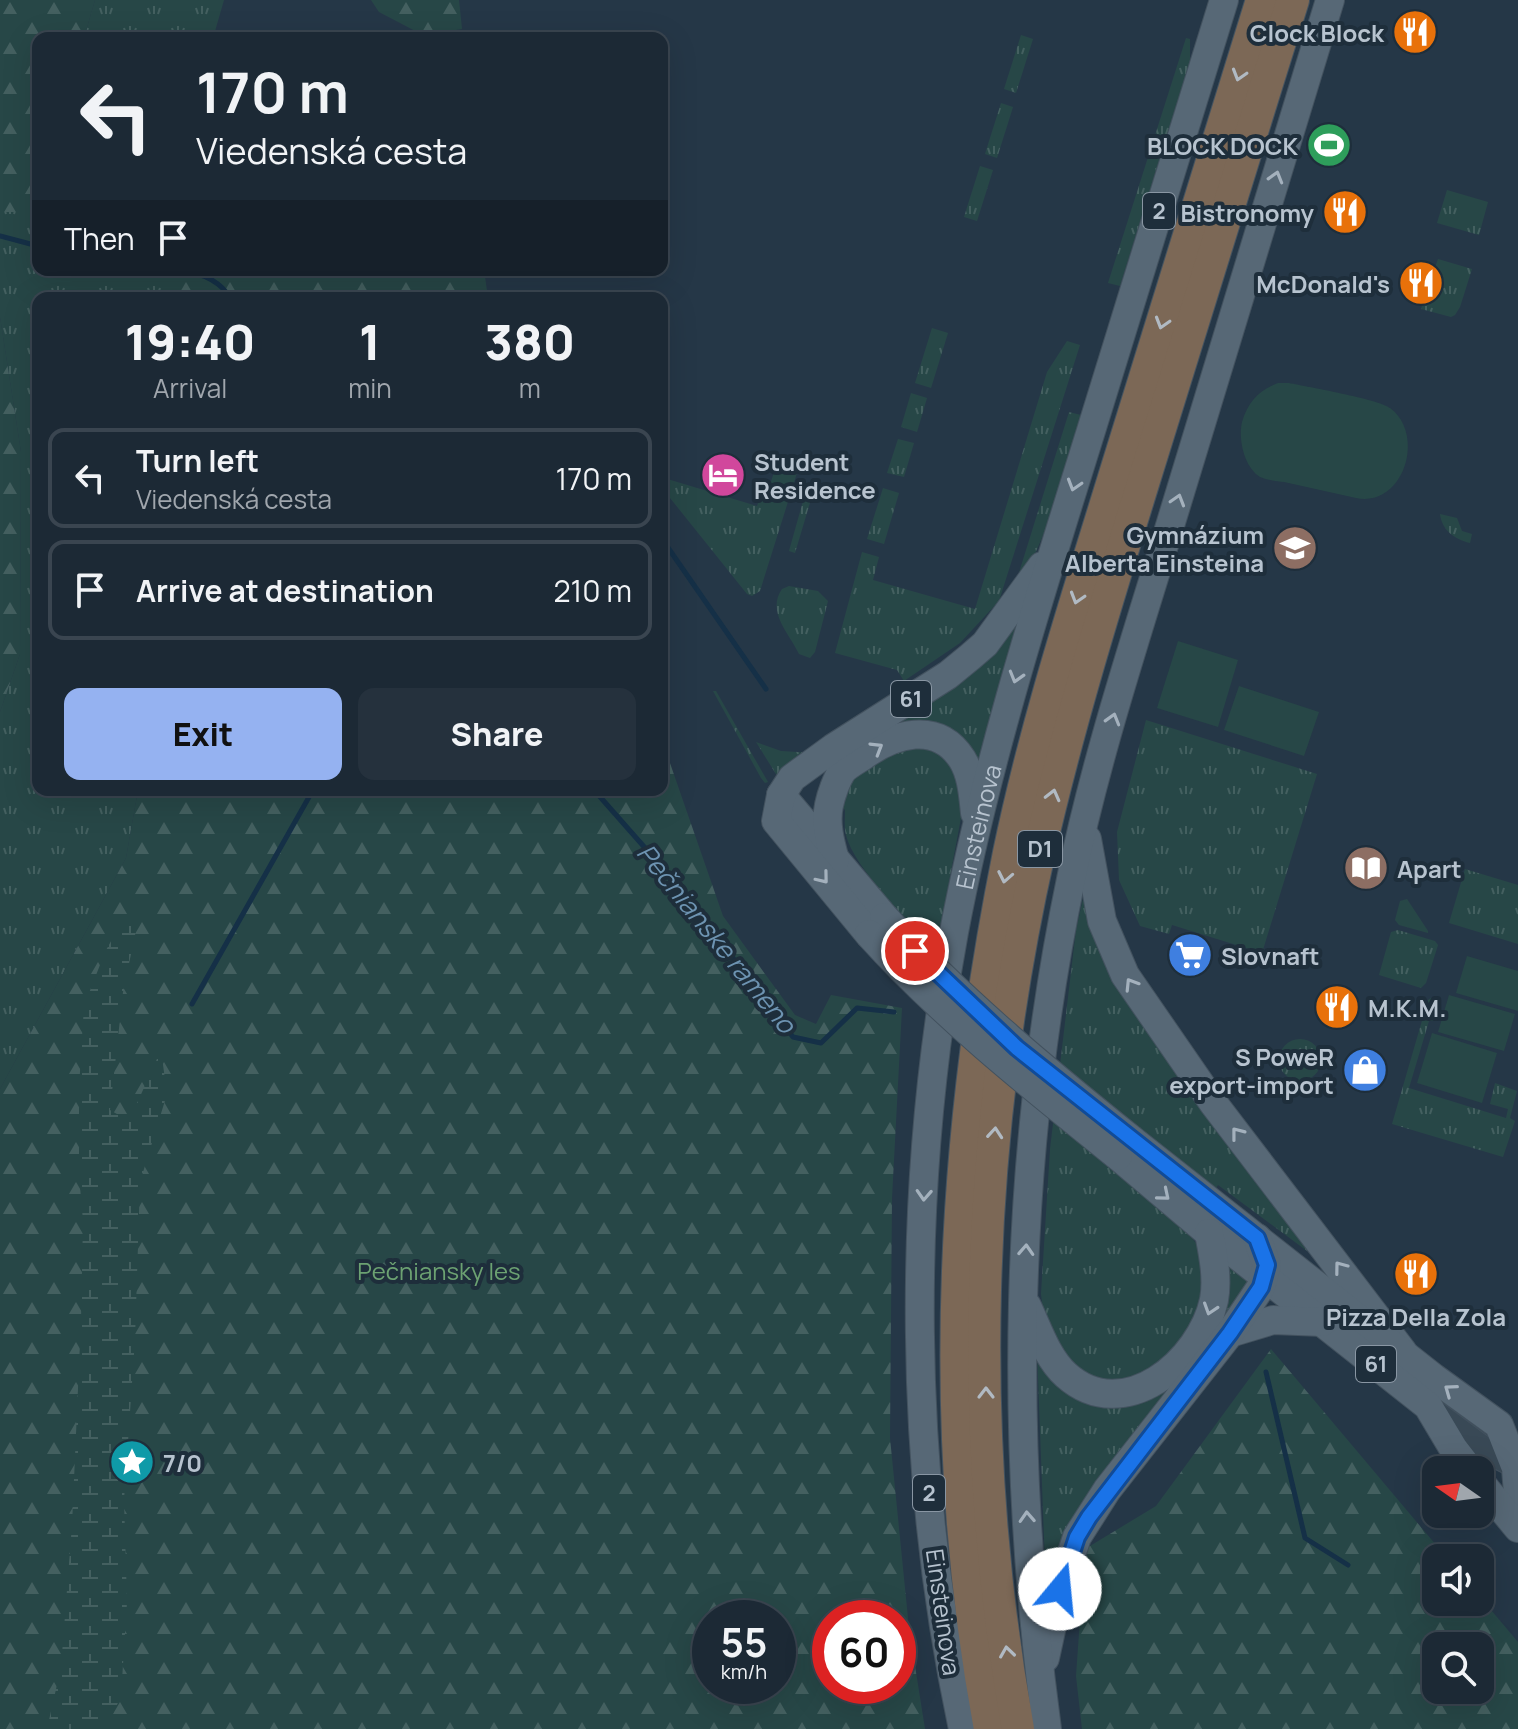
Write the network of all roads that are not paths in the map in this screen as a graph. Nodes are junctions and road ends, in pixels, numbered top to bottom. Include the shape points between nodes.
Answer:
1 (1224, 0) edge
2 (1262, 0) edge
3 (1293, 0) edge
4 (1330, 0) edge
5 (1054, 549) junction
6 (843, 770) junction
7 (781, 795) junction
8 (1084, 821) junction
9 (976, 825) junction
10 (835, 860) junction
11 (876, 926) junction
12 (1125, 1148) junction
13 (1209, 1233) junction
14 (1257, 1238) junction
15 (1265, 1276) junction
16 (1023, 1297) junction
17 (1323, 1322) junction
18 (1230, 1333) junction
19 (1403, 1352) junction
20 (1428, 1406) junction
21 (1459, 1456) edge
22 (1512, 1456) edge
23 (1494, 1499) edge
24 (1516, 1526) edge
25 (1040, 1678) junction
26 (963, 1729) edge
27 (990, 1729) edge
28 (1018, 1729) edge
29 (1047, 1729) edge

1 -> 5 main road, Einsteinova / 2
2 -> 27 highway, D1 via 1063,644 1010,848 979,1023 956,1317 962,1506
28 -> 3 highway, D1 via 990,1504 985,1317 996,1122 1016,975 1038,855 1095,636
8 -> 4 main road
5 - 7 main road, 61 via 977,651 792,778
5 -> 9 main road, Einsteinova / 2
6 - 7 main road, 2 via 802,793
6 -> 9 main road, 2 via 900,736 936,739 950,746 966,767
6 - 10 main road via 828,813
7 - 10 main road, 61
7 -> 11 main road, 61 via 776,821
16 -> 8 main road via 1041,1063
19 -> 8 main road via 1214,1104 1125,975 1102,921
9 -> 26 main road, Einsteinova / 2 via 944,996 922,1254 927,1473 942,1622
10 - 11 main road, 61
11 - 12 main road, 61, bridge via 909,978 966,1031
12 -> 13 main road, 61
12 - 14 main road, 61
13 - 15 main road, 61
13 -> 16 main road via 1215,1271 1207,1321 1170,1371 1137,1391 1099,1392 1066,1375
14 - 15 main road via 1267,1265
14 - 19 main road, 61
15 - 17 main road, 61
15 - 18 main road
25 -> 16 main road via 1025,1482
17 - 18 main road via 1273,1320
17 - 20 main road, 61
18 - 25 main road via 1107,1490 1077,1537
22 -> 19 main road, 61
20 - 21 main road, 61
20 - 22 street
22 - 24 street via 1493,1469 1493,1480
23 - 24 main road
25 - 29 main road

